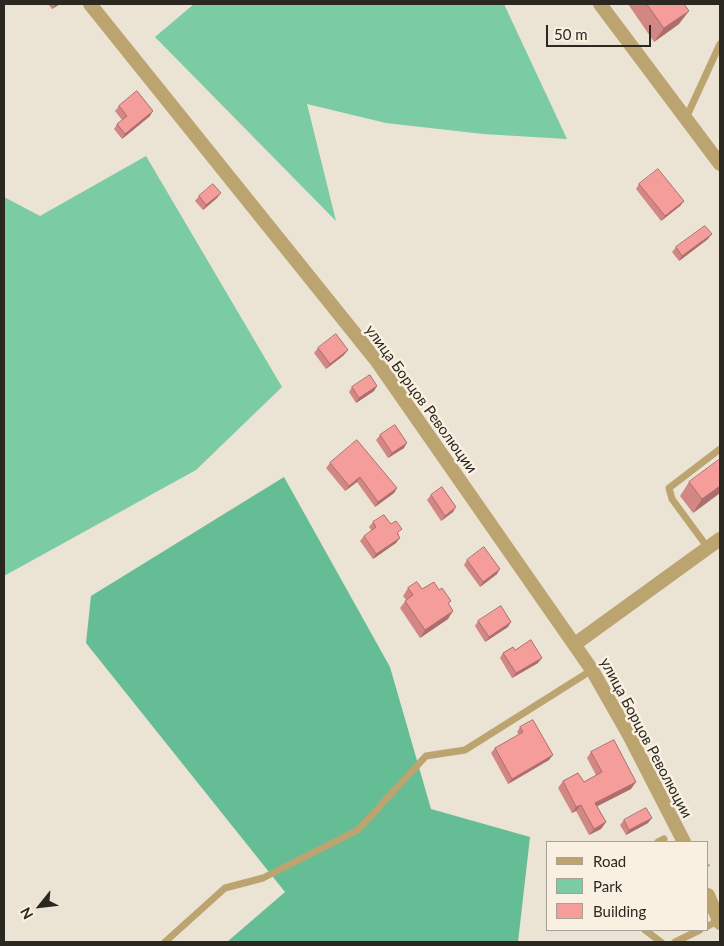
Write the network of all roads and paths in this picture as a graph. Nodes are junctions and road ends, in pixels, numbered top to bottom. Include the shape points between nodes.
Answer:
1 (90, 4) edge
2 (600, 4) edge
3 (720, 44) edge
4 (686, 118) junction
5 (720, 164) edge
6 (720, 449) edge
7 (720, 539) edge
8 (708, 548) junction
9 (575, 644) junction
10 (592, 670) junction
11 (683, 841) edge
12 (709, 898) edge
13 (716, 923) edge
14 (646, 931) edge
15 (698, 931) edge
16 (165, 942) edge
17 (661, 942) edge
18 (675, 942) edge

1 - 9 street, улица Борцов Революции via 376,360
2 - 4 street
3 - 4 lane
4 - 5 street
6 - 8 lane via 669,488 672,500
7 - 8 street
8 - 9 street
9 - 10 street, улица Борцов Революции
10 - 11 street, улица Борцов Революции
10 - 16 lane via 465,750 426,756 358,830 263,878 225,888
12 - 13 street
14 - 17 lane
15 - 18 lane

